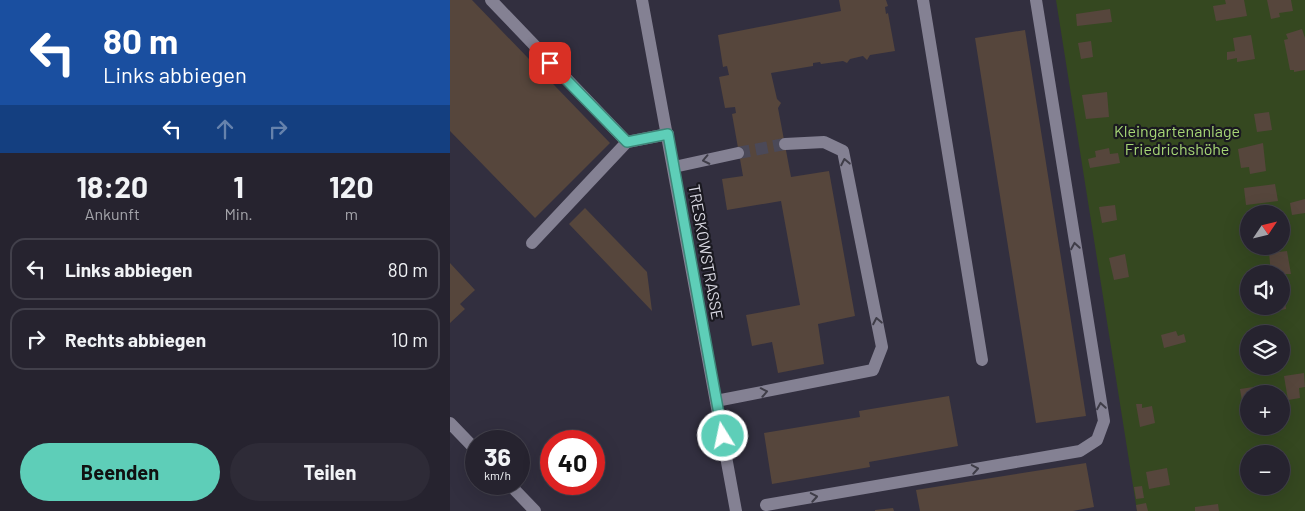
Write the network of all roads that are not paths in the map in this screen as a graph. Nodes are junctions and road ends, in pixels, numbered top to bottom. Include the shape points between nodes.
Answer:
1 (491, 0) edge
2 (642, 0) edge
3 (923, 0) edge
4 (1036, 0) edge
5 (668, 134) junction
6 (627, 142) junction
7 (785, 144) tunnel mouth
8 (738, 153) tunnel mouth
9 (674, 167) junction
10 (532, 243) dead end
11 (982, 360) dead end
12 (716, 401) junction
13 (450, 423) edge
14 (465, 439) edge
15 (520, 495) edge
16 (766, 505) dead end
17 (535, 511) edge
18 (736, 511) edge

1 - 6 street
2 - 5 street, TRESKOWSTRASSE
3 - 11 street
16 -> 4 street via 1080,451 1097,440 1104,421
5 - 6 street
5 - 9 street, TRESKOWSTRASSE
6 - 10 street
12 -> 7 street via 874,370 882,347 843,151 824,142
8 -> 9 street
9 - 12 street, TRESKOWSTRASSE
12 - 18 street, TRESKOWSTRASSE
13 - 14 street
15 - 17 street

